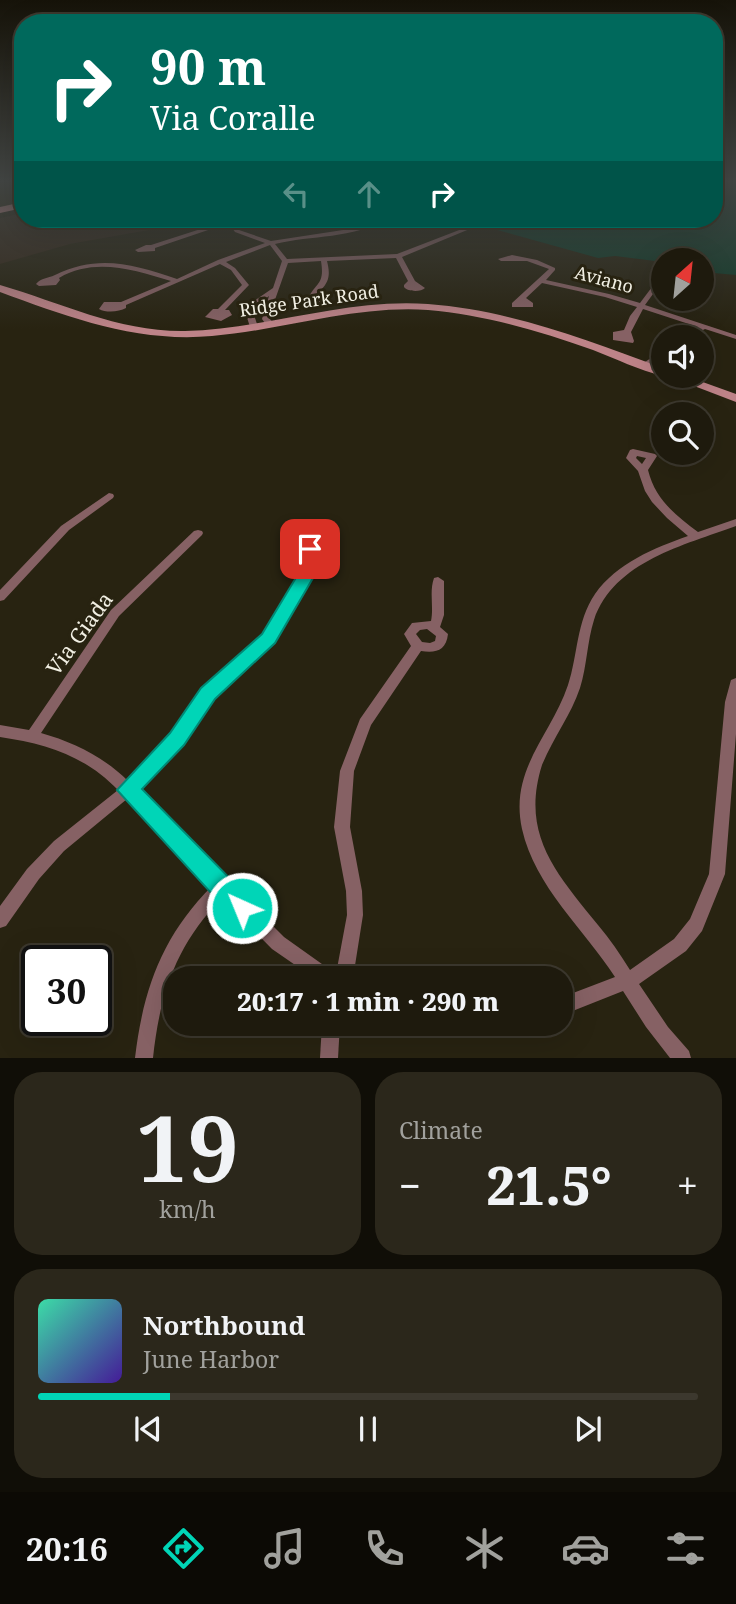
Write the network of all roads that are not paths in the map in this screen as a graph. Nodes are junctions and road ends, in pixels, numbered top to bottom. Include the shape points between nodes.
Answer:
1 (200, 230) edge
2 (237, 230) edge
3 (342, 230) edge
4 (463, 230) edge
5 (271, 243) junction
6 (152, 247) dead end
7 (398, 256) junction
8 (520, 259) dead end
9 (324, 260) junction
10 (219, 261) junction
11 (285, 261) junction
12 (53, 279) dead end
13 (174, 280) junction
14 (542, 281) junction
15 (412, 282) dead end
16 (0, 288) edge
17 (275, 288) junction
18 (318, 292) dead end
19 (651, 294) edge
20 (523, 299) dead end
21 (121, 303) dead end
22 (640, 306) junction
23 (248, 308) junction
24 (267, 308) junction
25 (220, 311) dead end
26 (270, 324) junction
27 (694, 325) edge
28 (254, 327) junction
29 (714, 331) edge
30 (627, 332) dead end
31 (736, 337) edge
32 (651, 362) edge
33 (645, 366) junction
34 (651, 368) edge
35 (708, 388) edge
36 (736, 398) edge
37 (643, 470) dead end
38 (109, 496) dead end
39 (736, 522) edge
40 (198, 533) dead end
41 (697, 537) junction
42 (312, 566) dead end
43 (438, 581) dead end
44 (0, 597) edge
45 (435, 626) junction
46 (418, 646) junction
47 (736, 683) edge
48 (0, 731) edge
49 (32, 736) junction
50 (128, 790) junction
51 (222, 887) junction
52 (0, 920) edge
53 (312, 966) edge
54 (346, 966) edge
55 (628, 981) junction
56 (573, 1002) edge
57 (330, 1036) edge
58 (144, 1058) edge
59 (329, 1058) edge
60 (682, 1058) edge

1 - 6 street
2 - 5 street
3 - 5 street
4 - 7 street
5 - 10 street
5 - 11 street
7 - 9 street
7 - 15 street
8 - 14 street via 552,267
9 - 11 street
9 - 18 street via 327,274
10 - 13 street
10 - 25 street via 246,285
11 - 17 street
12 - 13 street via 65,271 99,263
13 - 21 street
14 - 20 street
14 - 22 street, Aviano
16 - 28 street, Ridge Park Road via 77,318 127,330 187,334
17 - 23 street
17 - 24 street
19 - 22 street
22 - 27 street, Aviano
22 - 30 street
23 - 24 street
23 - 28 street
24 - 26 street
26 - 28 street, Ridge Park Road
26 - 33 street, Ridge Park Road via 374,308 454,309 520,322
29 - 31 street, Aviano
32 - 33 street
33 - 34 street, Ridge Park Road
35 - 36 street
37 - 41 street via 654,499
38 - 44 street via 65,528
39 - 41 street
40 - 49 street, Via Giada via 114,613
41 - 55 street via 630,567 606,588 585,630 572,691 531,776 528,814 539,856 566,901
42 - 50 street via 269,638 208,693 177,739
43 - 45 street via 440,613
45 - 46 street via 442,634 441,643 431,648
45 - 46 street via 412,630 410,639
46 - 54 street via 365,723 347,771 342,827 355,915
47 - 55 street via 713,891 680,945
48 - 49 street
49 - 50 street via 87,757
50 - 51 street
50 - 52 street via 58,846
51 - 53 street via 278,943
51 - 58 street via 187,923 161,971
55 - 56 street
55 - 60 street
57 - 59 street

